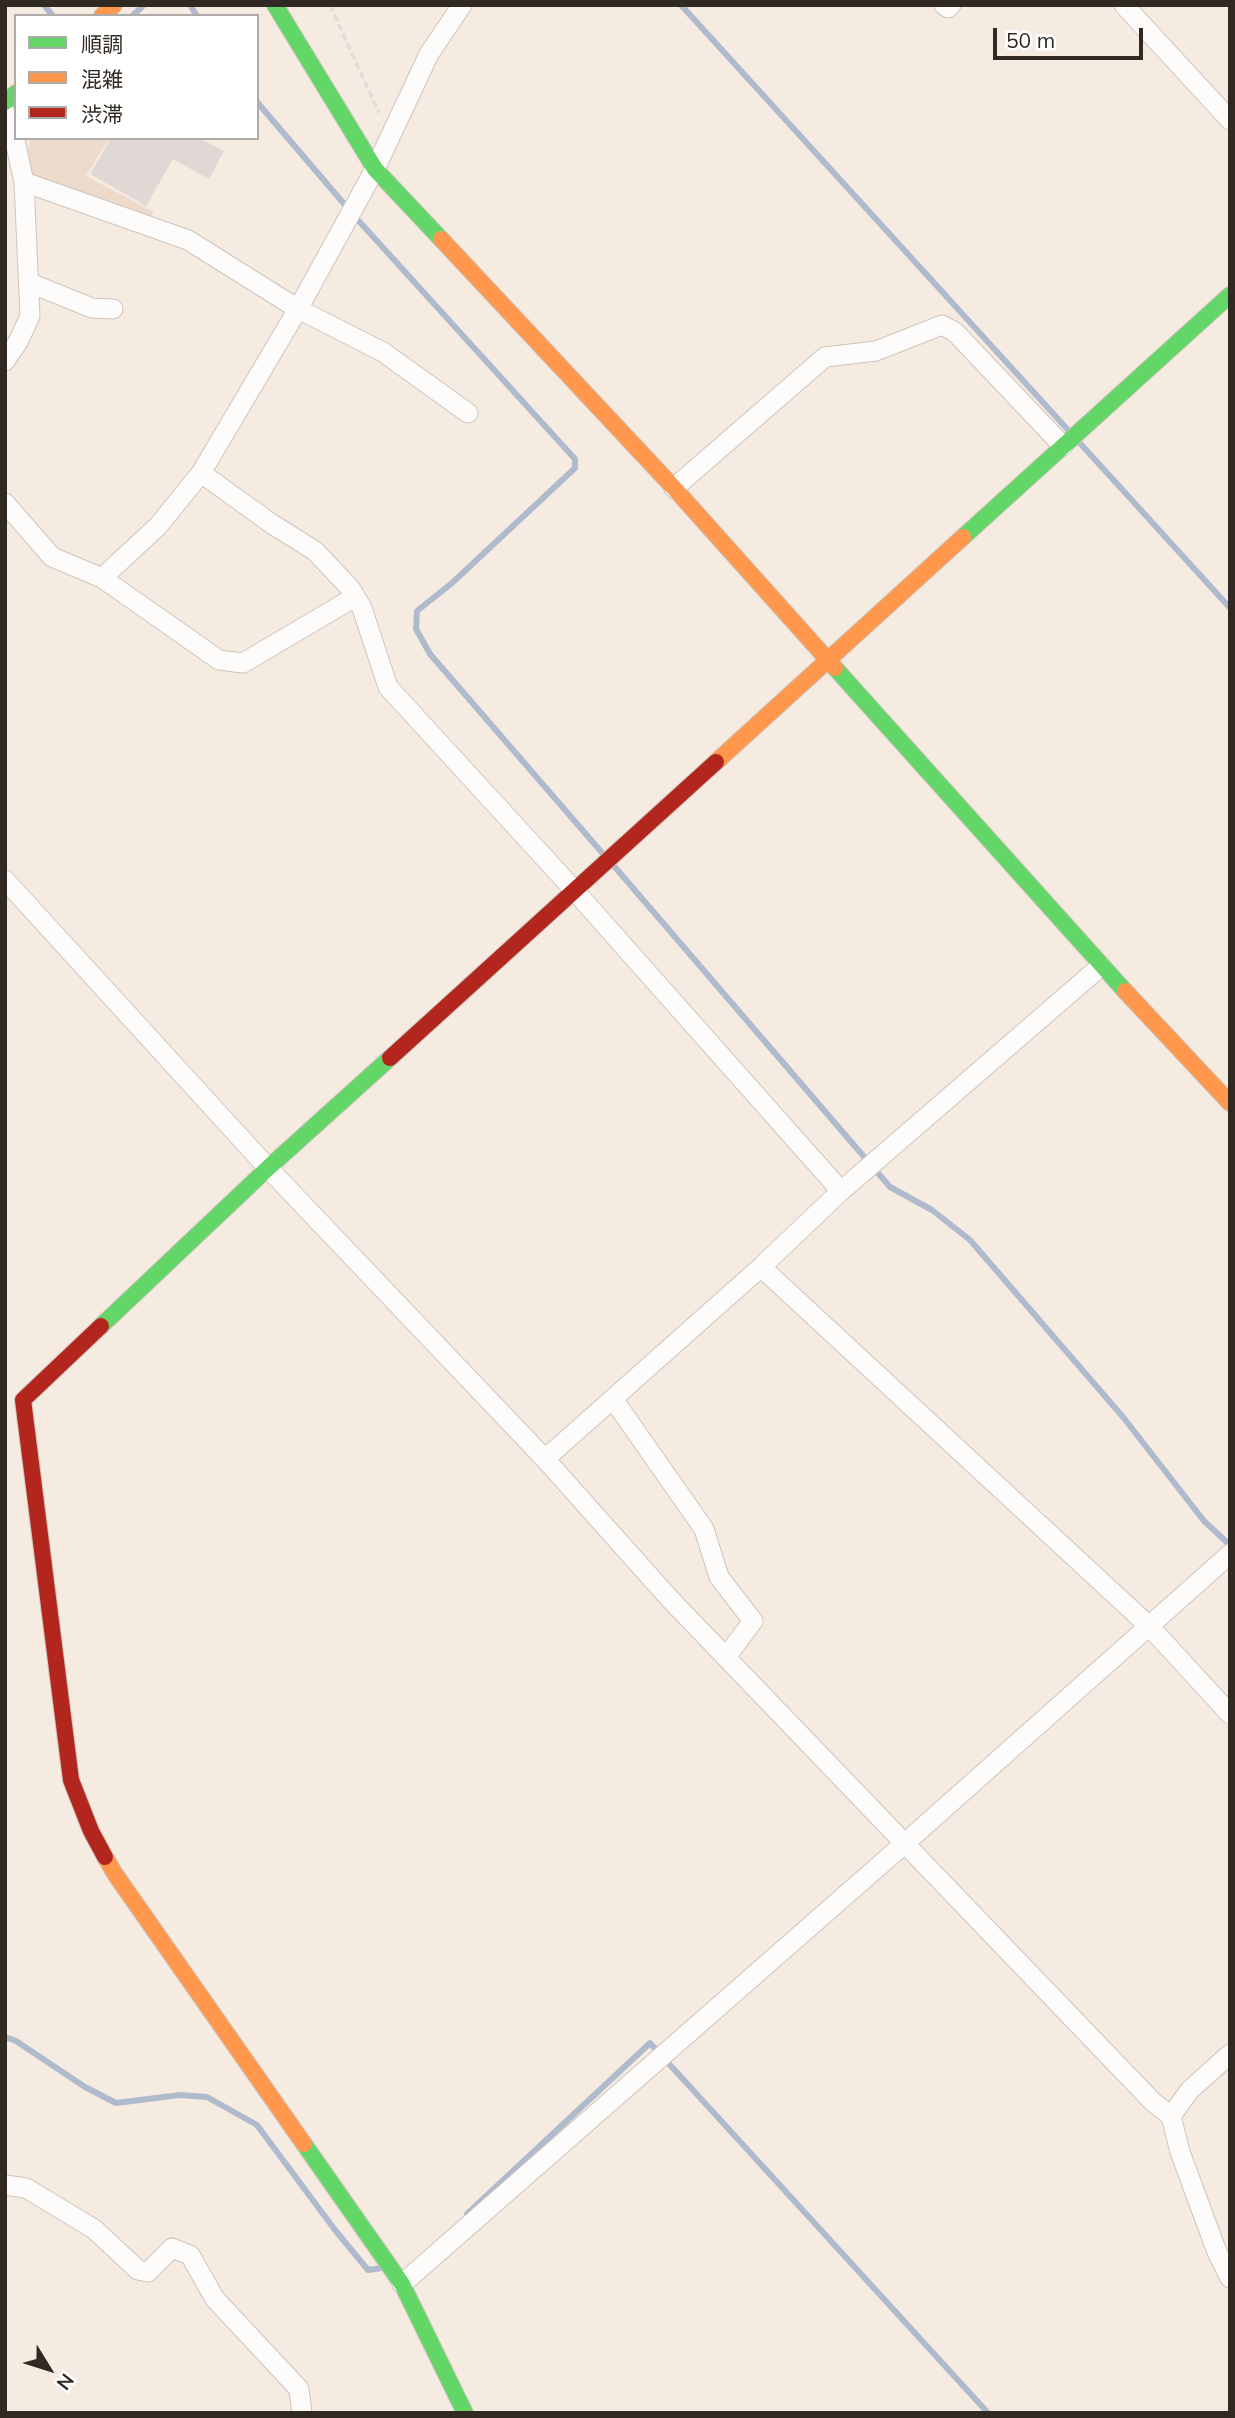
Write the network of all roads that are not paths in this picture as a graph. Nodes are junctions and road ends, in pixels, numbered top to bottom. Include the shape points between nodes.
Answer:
1 (275, 5) edge
2 (462, 5) edge
3 (944, 5) edge
4 (951, 5) edge
5 (1124, 5) edge
6 (5, 113) edge
7 (1230, 120) edge
8 (14, 137) edge
9 (15, 140) edge
10 (375, 169) junction
11 (24, 182) junction
12 (30, 283) junction
13 (1230, 295) edge
14 (113, 309) dead end
15 (298, 309) junction
16 (5, 360) edge
17 (468, 413) dead end
18 (1063, 446) junction
19 (201, 473) junction
20 (674, 488) junction
21 (5, 503) edge
22 (102, 578) junction
23 (355, 597) junction
24 (829, 659) junction
25 (5, 880) edge
26 (574, 890) junction
27 (1101, 966) junction
28 (1230, 1103) edge
29 (268, 1168) junction
30 (841, 1191) junction
31 (761, 1268) junction
32 (613, 1399) junction
33 (545, 1459) junction
34 (1230, 1554) edge
35 (1150, 1627) junction
36 (726, 1657) junction
37 (1230, 1714) edge
38 (904, 1844) junction
39 (1230, 2054) edge
40 (1171, 2116) junction
41 (5, 2185) edge
42 (1230, 2277) edge
43 (401, 2284) junction
44 (302, 2413) edge
45 (465, 2413) edge

1 - 10 street
2 - 10 street via 429,54
3 - 4 street
5 - 7 street
6 - 8 street
9 - 11 street
10 - 15 street
10 - 20 street
11 - 12 street
11 - 15 street via 188,240
12 - 14 street via 92,308
12 - 16 street via 30,316
13 - 18 street
15 - 17 street via 383,352
15 - 19 street
18 - 20 street via 955,332 942,325 876,351 825,357
18 - 24 street
19 - 22 street via 158,526
19 - 23 street via 315,551
20 - 24 street
21 - 22 street via 52,558
22 - 23 street via 219,660 243,663
23 - 26 street via 388,687
24 - 26 street
24 - 27 street
25 - 29 street
26 - 29 street
26 - 30 street
27 - 28 street
27 - 30 street
29 - 33 street
29 - 43 street via 23,1400 71,1780 91,1831 115,1874
30 - 31 street
31 - 32 street
31 - 35 street
32 - 33 street
32 - 36 street via 704,1529 719,1577 753,1621
33 - 36 street
34 - 35 street
35 - 37 street
35 - 38 street
36 - 38 street
38 - 40 street
38 - 43 street
39 - 40 street via 1190,2090
40 - 42 street via 1180,2152
41 - 44 street via 26,2188 94,2229 138,2270 148,2272 172,2248 190,2255 215,2299 299,2389
43 - 45 street

